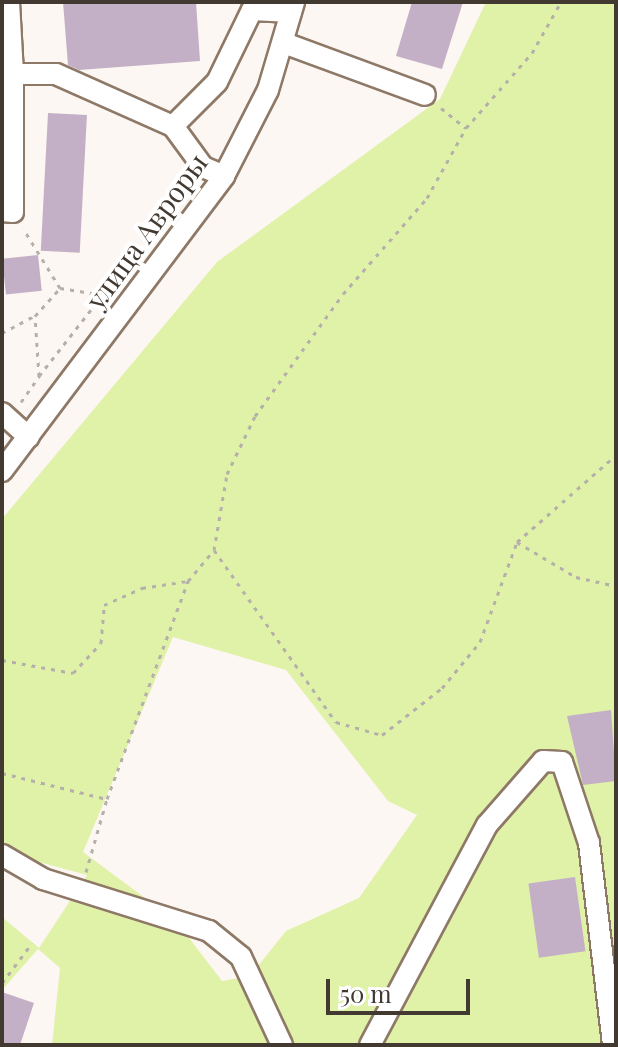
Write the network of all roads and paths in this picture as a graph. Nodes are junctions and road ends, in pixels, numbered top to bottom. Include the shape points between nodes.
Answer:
1 (9, 2) edge
2 (561, 2) edge
3 (292, 7) edge
4 (284, 43) junction
5 (13, 74) junction
6 (425, 95) joint
7 (173, 126) junction
8 (466, 128) junction
9 (203, 167) junction
10 (224, 176) junction
11 (7, 212) edge
12 (60, 288) junction
13 (105, 295) junction
14 (35, 316) junction
15 (2, 333) edge
16 (39, 376) junction
17 (6, 415) edge
18 (29, 437) junction
19 (616, 455) edge
20 (2, 471) edge
21 (517, 542) junction
22 (214, 550) junction
23 (188, 581) junction
24 (616, 586) edge
25 (2, 660) edge
26 (2, 773) edge
27 (107, 799) junction
28 (2, 855) edge
29 (83, 892) junction
30 (32, 943) dead end
31 (2, 983) edge
32 (282, 1045) edge
33 (370, 1045) edge
34 (613, 1045) edge

1 - 5 street
2 - 8 path via 532,53
3 - 4 street, улица Авроры
3 - 7 street via 252,10 217,82
4 - 6 street
4 - 10 street, улица Авроры
5 - 7 street via 56,74
5 - 11 street
6 - 8 path
7 - 9 street
8 - 22 path via 427,198 343,294 255,416 227,474
9 - 10 street
9 - 13 path
10 - 18 street, улица Авроры
11 - 12 path
12 - 13 path
12 - 14 path
13 - 16 path
14 - 15 path
14 - 16 path
16 - 17 path
17 - 18 street
18 - 20 street, улица Авроры
19 - 21 path
21 - 22 path via 480,642 442,688 382,735 336,722
21 - 24 path via 576,577
22 - 23 path
23 - 25 path via 142,588 104,605 101,643 73,673
23 - 27 path
26 - 27 path
27 - 29 path
28 - 29 street
29 - 32 street via 209,931 241,957
30 - 31 path
33 - 34 street via 487,825 543,761 562,762 589,843

